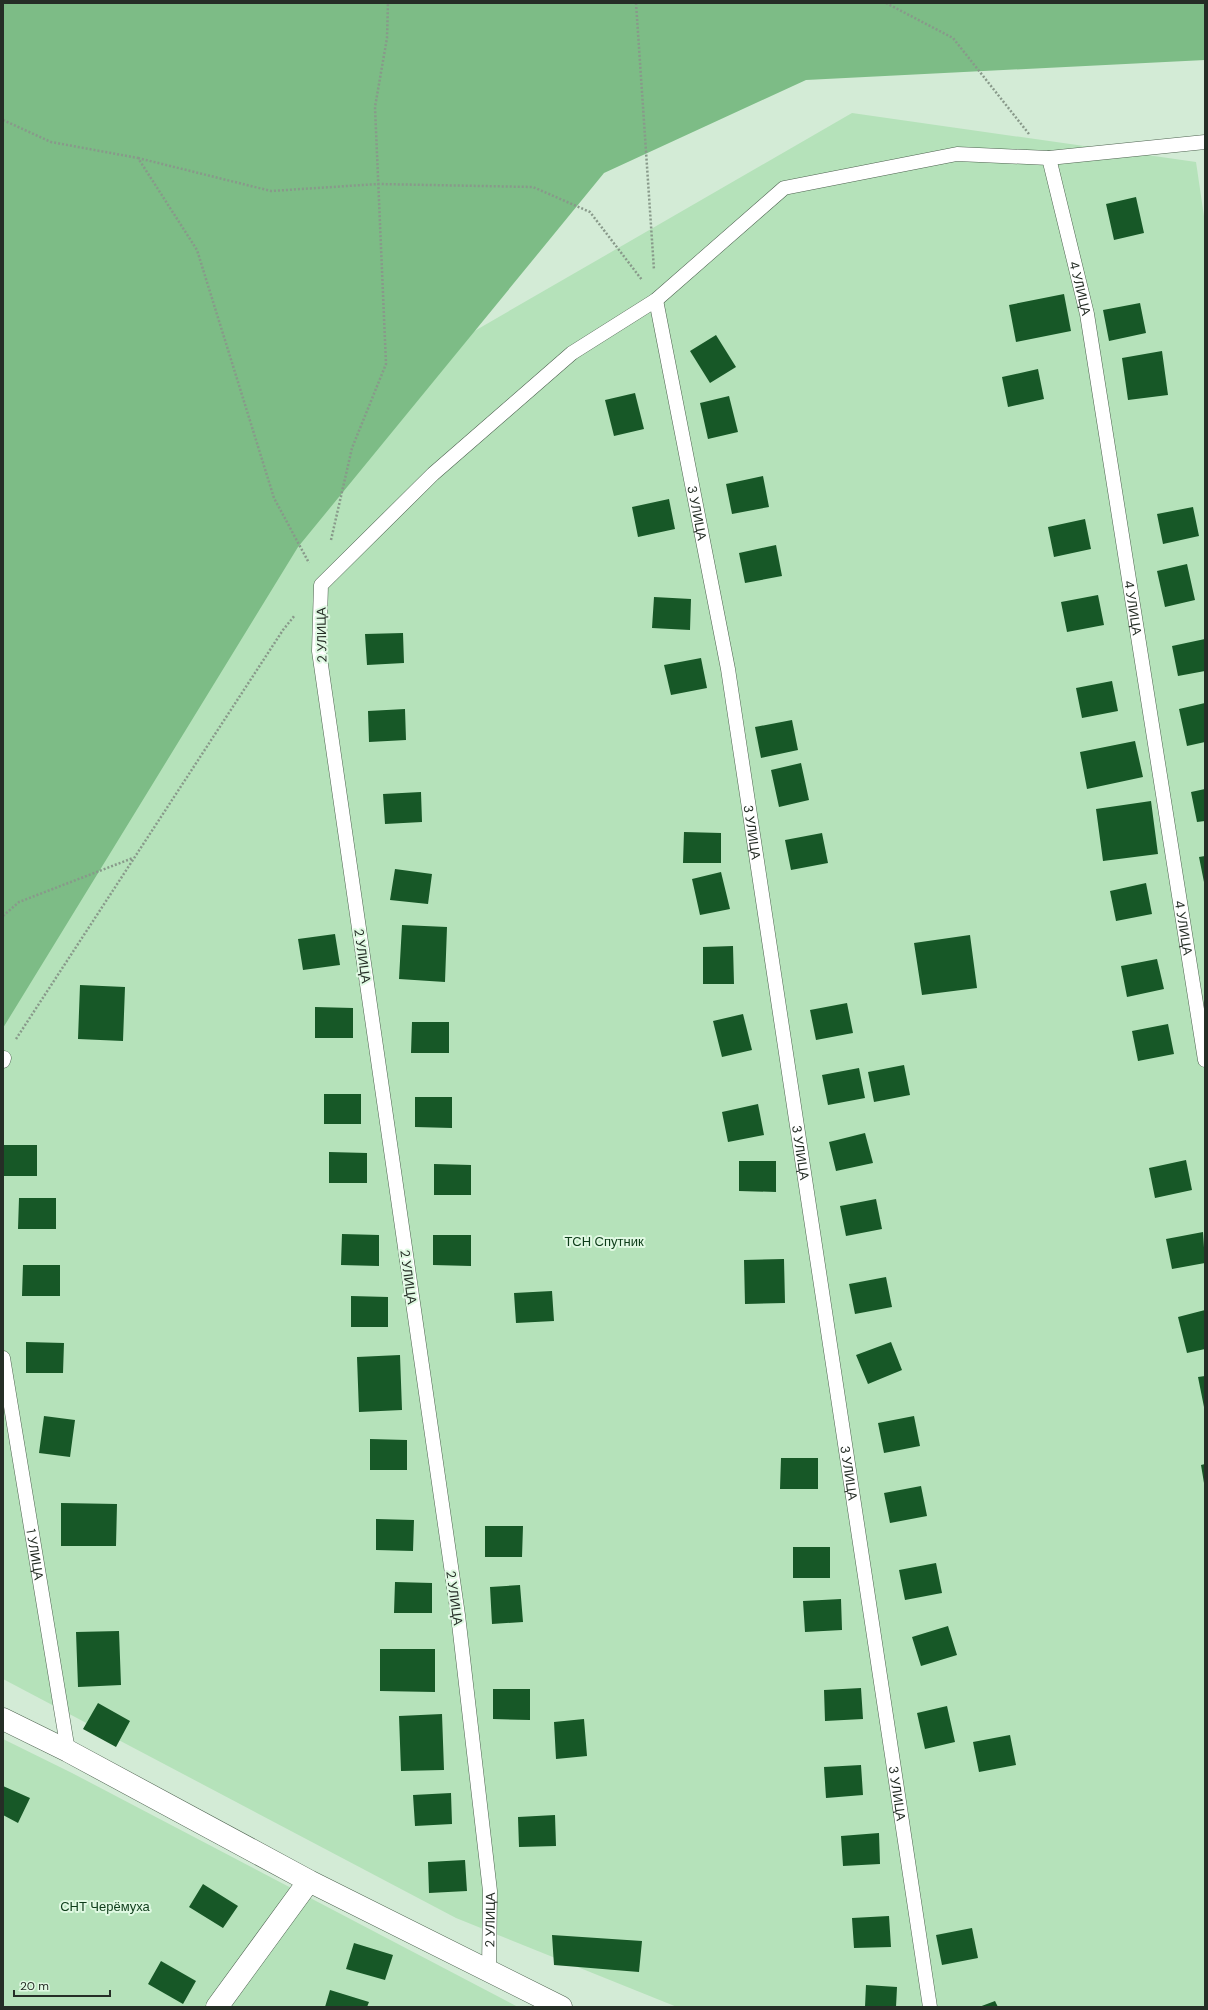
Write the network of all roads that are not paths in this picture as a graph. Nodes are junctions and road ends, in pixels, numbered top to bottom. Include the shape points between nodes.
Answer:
1 (1205, 142) edge
2 (1049, 158) junction
3 (656, 300) junction
4 (1205, 1060) edge
5 (3, 1358) edge
6 (3, 1719) edge
7 (68, 1751) junction
8 (309, 1881) junction
9 (489, 1970) junction
10 (217, 2007) edge
11 (561, 2007) edge
12 (930, 2007) edge

1 - 2 lane
2 - 3 lane via 957,154 784,188
2 - 4 lane, 4 УЛИЦА via 1087,314
3 - 9 lane, 2 УЛИЦА via 572,353 433,474 321,585 318,651 458,1615 490,1891
3 - 12 lane, 3 УЛИЦА via 728,669
5 - 7 lane, 1 УЛИЦА
6 - 7 street
7 - 8 street
8 - 9 street
8 - 10 street
9 - 11 street

